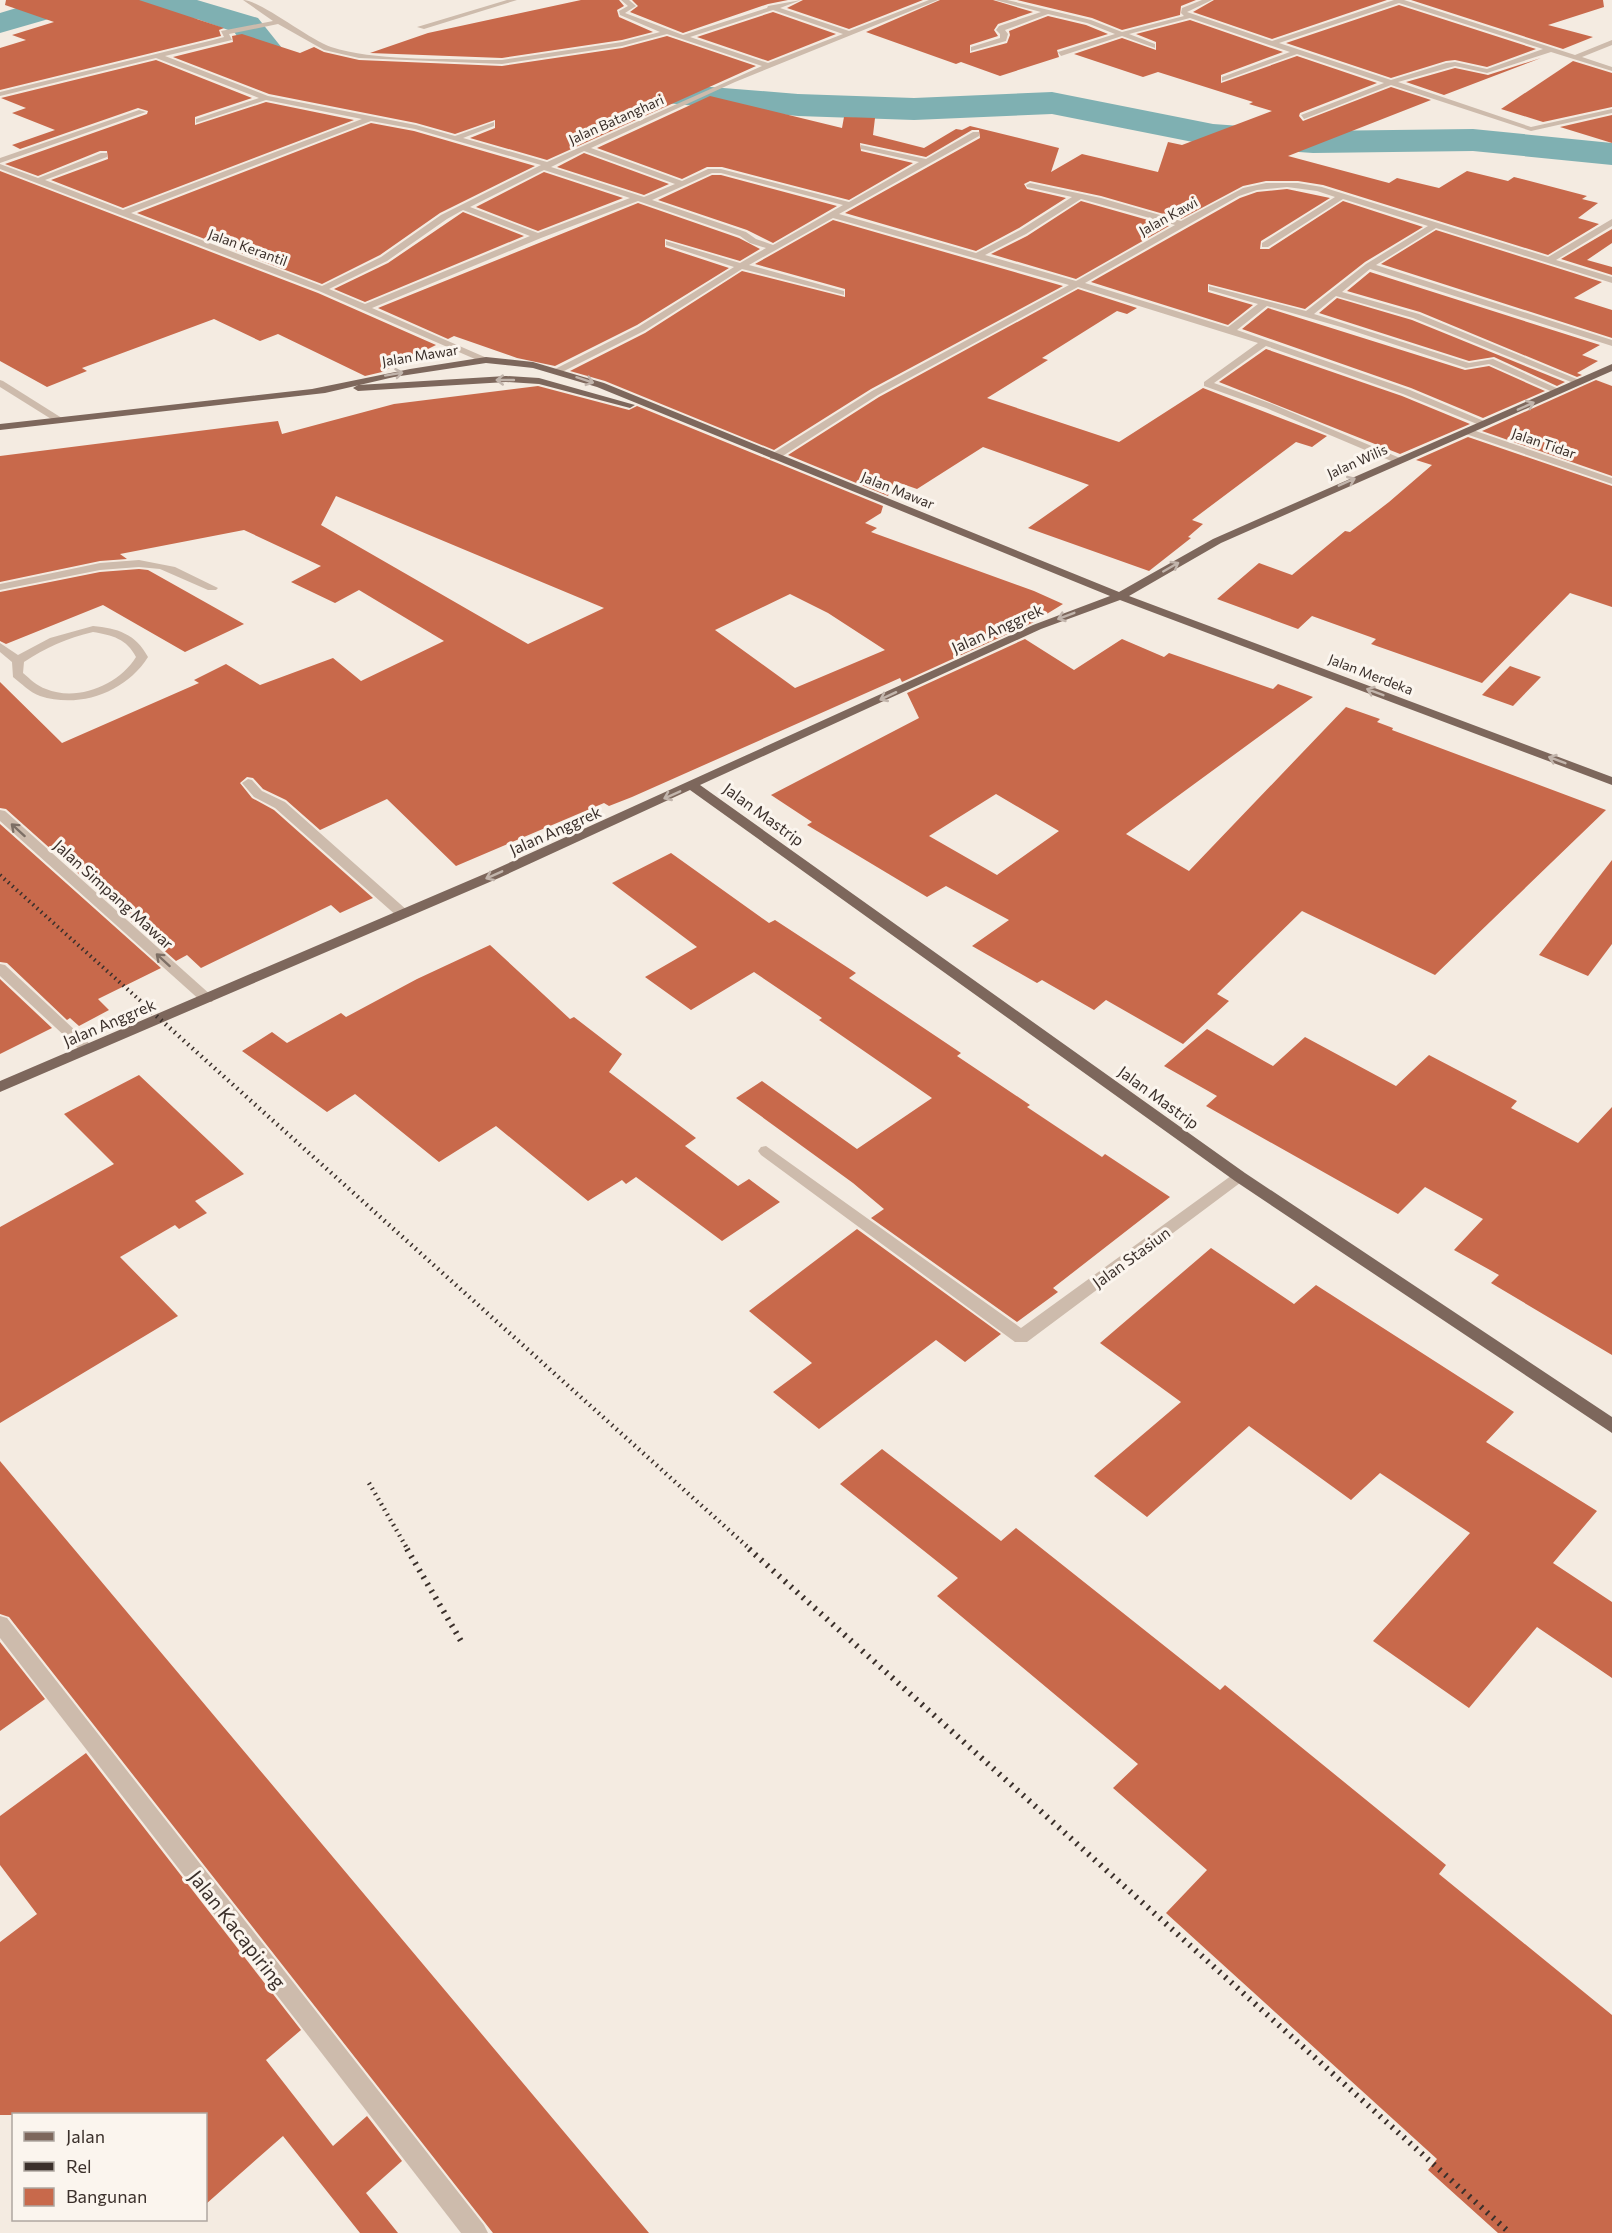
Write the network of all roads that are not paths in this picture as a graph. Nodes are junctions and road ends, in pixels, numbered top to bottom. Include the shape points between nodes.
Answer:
1 (246, 0) edge
2 (514, 0) edge
3 (624, 0) edge
4 (798, 0) edge
5 (935, 0) edge
6 (998, 0) edge
7 (1209, 0) edge
8 (1400, 0) edge
9 (770, 7) junction
10 (1048, 12) junction
11 (1190, 16) junction
12 (279, 22) junction
13 (422, 27) dead end
14 (668, 32) junction
15 (847, 33) junction
16 (1122, 34) junction
17 (684, 37) junction
18 (1612, 42) edge
19 (1273, 43) junction
20 (1152, 46) dead end
21 (1552, 49) junction
22 (974, 50) dead end
23 (1298, 51) junction
24 (1061, 54) dead end
25 (157, 56) junction
26 (1576, 57) junction
27 (767, 65) junction
28 (1612, 69) edge
29 (1225, 79) dead end
30 (1392, 82) junction
31 (0, 94) edge
32 (266, 98) junction
33 (1612, 111) edge
34 (142, 112) dead end
35 (1304, 117) dead end
36 (371, 118) junction
37 (199, 121) dead end
38 (491, 124) dead end
39 (976, 135) dead end
40 (457, 138) junction
41 (864, 147) dead end
42 (583, 148) junction
43 (104, 155) dead end
44 (0, 161) edge
45 (928, 162) junction
46 (0, 166) edge
47 (546, 166) junction
48 (36, 181) junction
49 (682, 184) junction
50 (1030, 185) dead end
51 (1079, 196) junction
52 (1342, 196) junction
53 (641, 199) junction
54 (852, 205) junction
55 (463, 207) junction
56 (121, 214) junction
57 (832, 215) junction
58 (1612, 222) edge
59 (1181, 224) junction
60 (1436, 224) junction
61 (538, 236) junction
62 (669, 243) dead end
63 (1266, 245) dead end
64 (774, 248) junction
65 (976, 256) junction
66 (1549, 260) junction
67 (741, 266) junction
68 (1369, 266) junction
69 (1612, 280) edge
70 (1077, 284) junction
71 (1212, 288) dead end
72 (322, 290) junction
73 (841, 293) dead end
74 (1335, 293) junction
75 (1266, 303) junction
76 (364, 308) junction
77 (1307, 315) junction
78 (1229, 331) junction
79 (1265, 342) junction
80 (1612, 343) edge
81 (484, 360) junction
82 (1612, 368) edge
83 (558, 371) junction
84 (1579, 382) junction
85 (0, 383) edge
86 (316, 390) junction
87 (1558, 391) junction
88 (664, 413) junction
89 (60, 420) junction
90 (1486, 424) junction
91 (0, 427) edge
92 (1467, 431) junction
93 (774, 457) junction
94 (1396, 460) junction
95 (1612, 481) edge
96 (0, 587) edge
97 (212, 588) dead end
98 (1120, 596) junction
99 (0, 646) edge
100 (18, 661) junction
101 (1612, 781) edge
102 (248, 783) dead end
103 (693, 786) junction
104 (0, 814) edge
105 (403, 914) junction
106 (0, 968) edge
107 (207, 999) junction
108 (87, 1049) junction
109 (0, 1087) edge
110 (766, 1151) dead end
111 (1240, 1177) junction
112 (1612, 1426) edge
113 (0, 1624) edge
114 (476, 2233) edge

1 - 12 street
2 - 13 street
3 - 14 street via 633,6 622,14
4 - 9 street
5 - 15 street, Jalan Batanghari
6 - 10 street
7 - 11 street via 1184,9
8 - 19 street
8 - 21 street
9 - 15 street
9 - 17 street
10 - 16 street via 1089,21
10 - 22 street via 1002,28 1003,39
11 - 16 street
11 - 19 street
12 - 14 street via 314,43 359,56 483,62 622,44
12 - 25 street via 224,33 229,37
14 - 17 street
15 - 27 street, Jalan Batanghari
16 - 20 street
16 - 24 street
17 - 27 street
18 - 26 street
19 - 23 street
21 - 26 street
21 - 30 street via 1487,71 1446,65
23 - 29 street
23 - 30 street
25 - 31 street
25 - 32 street
26 - 28 street
27 - 42 street, Jalan Batanghari
30 - 33 street via 1531,129
30 - 35 street
32 - 36 street
32 - 37 street
34 - 44 street
36 - 40 street
36 - 56 street
38 - 40 street
39 - 45 street
40 - 47 street
41 - 45 street
42 - 47 street, Jalan Batanghari
42 - 49 street
43 - 48 street
45 - 54 street
46 - 48 street, Jalan Kerantil
47 - 53 street
47 - 55 street, Jalan Batanghari
48 - 56 street, Jalan Kerantil
49 - 53 street
49 - 54 street via 720,171
50 - 51 street
51 - 59 street
51 - 65 street
52 - 59 street, Jalan Kawi via 1303,186 1262,186 1236,194
52 - 60 street, Jalan Kawi
52 - 63 street
53 - 61 street
53 - 64 street
54 - 57 street
55 - 61 street
55 - 72 street, Jalan Batanghari via 384,259
56 - 72 street, Jalan Kerantil
57 - 64 street
57 - 65 street
58 - 66 street
59 - 70 street, Jalan Kawi
60 - 66 street, Jalan Kawi
60 - 68 street
61 - 76 street
62 - 67 street
64 - 67 street
65 - 70 street
66 - 69 street, Jalan Kawi
67 - 73 street
67 - 83 street via 641,329
68 - 74 street
68 - 80 street
70 - 78 street
70 - 93 street, Jalan Kawi via 875,393
71 - 75 street
72 - 76 street, Jalan Kerantil
74 - 77 street
74 - 84 street via 1416,316
75 - 77 street
75 - 78 street
76 - 81 street, Jalan Kerantil
77 - 87 street via 1469,366 1490,361
78 - 79 street
79 - 90 street
79 - 94 street via 1207,384
81 - 83 main road, Jalan Mawar
86 -> 81 main road, Jalan Mawar
82 - 84 main road, Jalan Wilis
83 -> 88 main road, Jalan Mawar
84 - 87 main road, Jalan Wilis
85 - 89 street
88 -> 86 main road, Jalan Mawar via 539,381 506,379
86 - 89 main road, Jalan Mawar
90 -> 87 main road, Jalan Wilis
88 - 93 main road, Jalan Mawar
89 - 91 main road, Jalan Mawar
90 - 92 main road, Jalan Wilis
92 - 94 main road, Jalan Wilis
92 - 95 street, Jalan Tidar
93 - 98 main road, Jalan Mawar
98 -> 94 main road, Jalan Wilis via 1217,541
96 - 97 street via 140,563 175,570
101 -> 98 main road, Jalan Merdeka
98 -> 103 main road, Jalan Anggrek via 1037,627
99 - 100 street
100 - 100 street via 54,639 93,629 132,640 142,657 137,669 111,686 63,696 33,687 18,674
102 - 105 street via 258,794 280,805
103 -> 105 main road, Jalan Anggrek
103 - 111 main road, Jalan Mastrip
107 -> 104 street, Jalan Simpang Mawar
105 - 107 main road, Jalan Anggrek
106 - 108 street
107 - 108 main road, Jalan Anggrek
108 - 109 main road, Jalan Anggrek
110 - 111 street, Jalan Stasiun via 1021,1336
111 - 112 main road, Jalan Mastrip
113 - 114 street, Jalan Kacapiring

